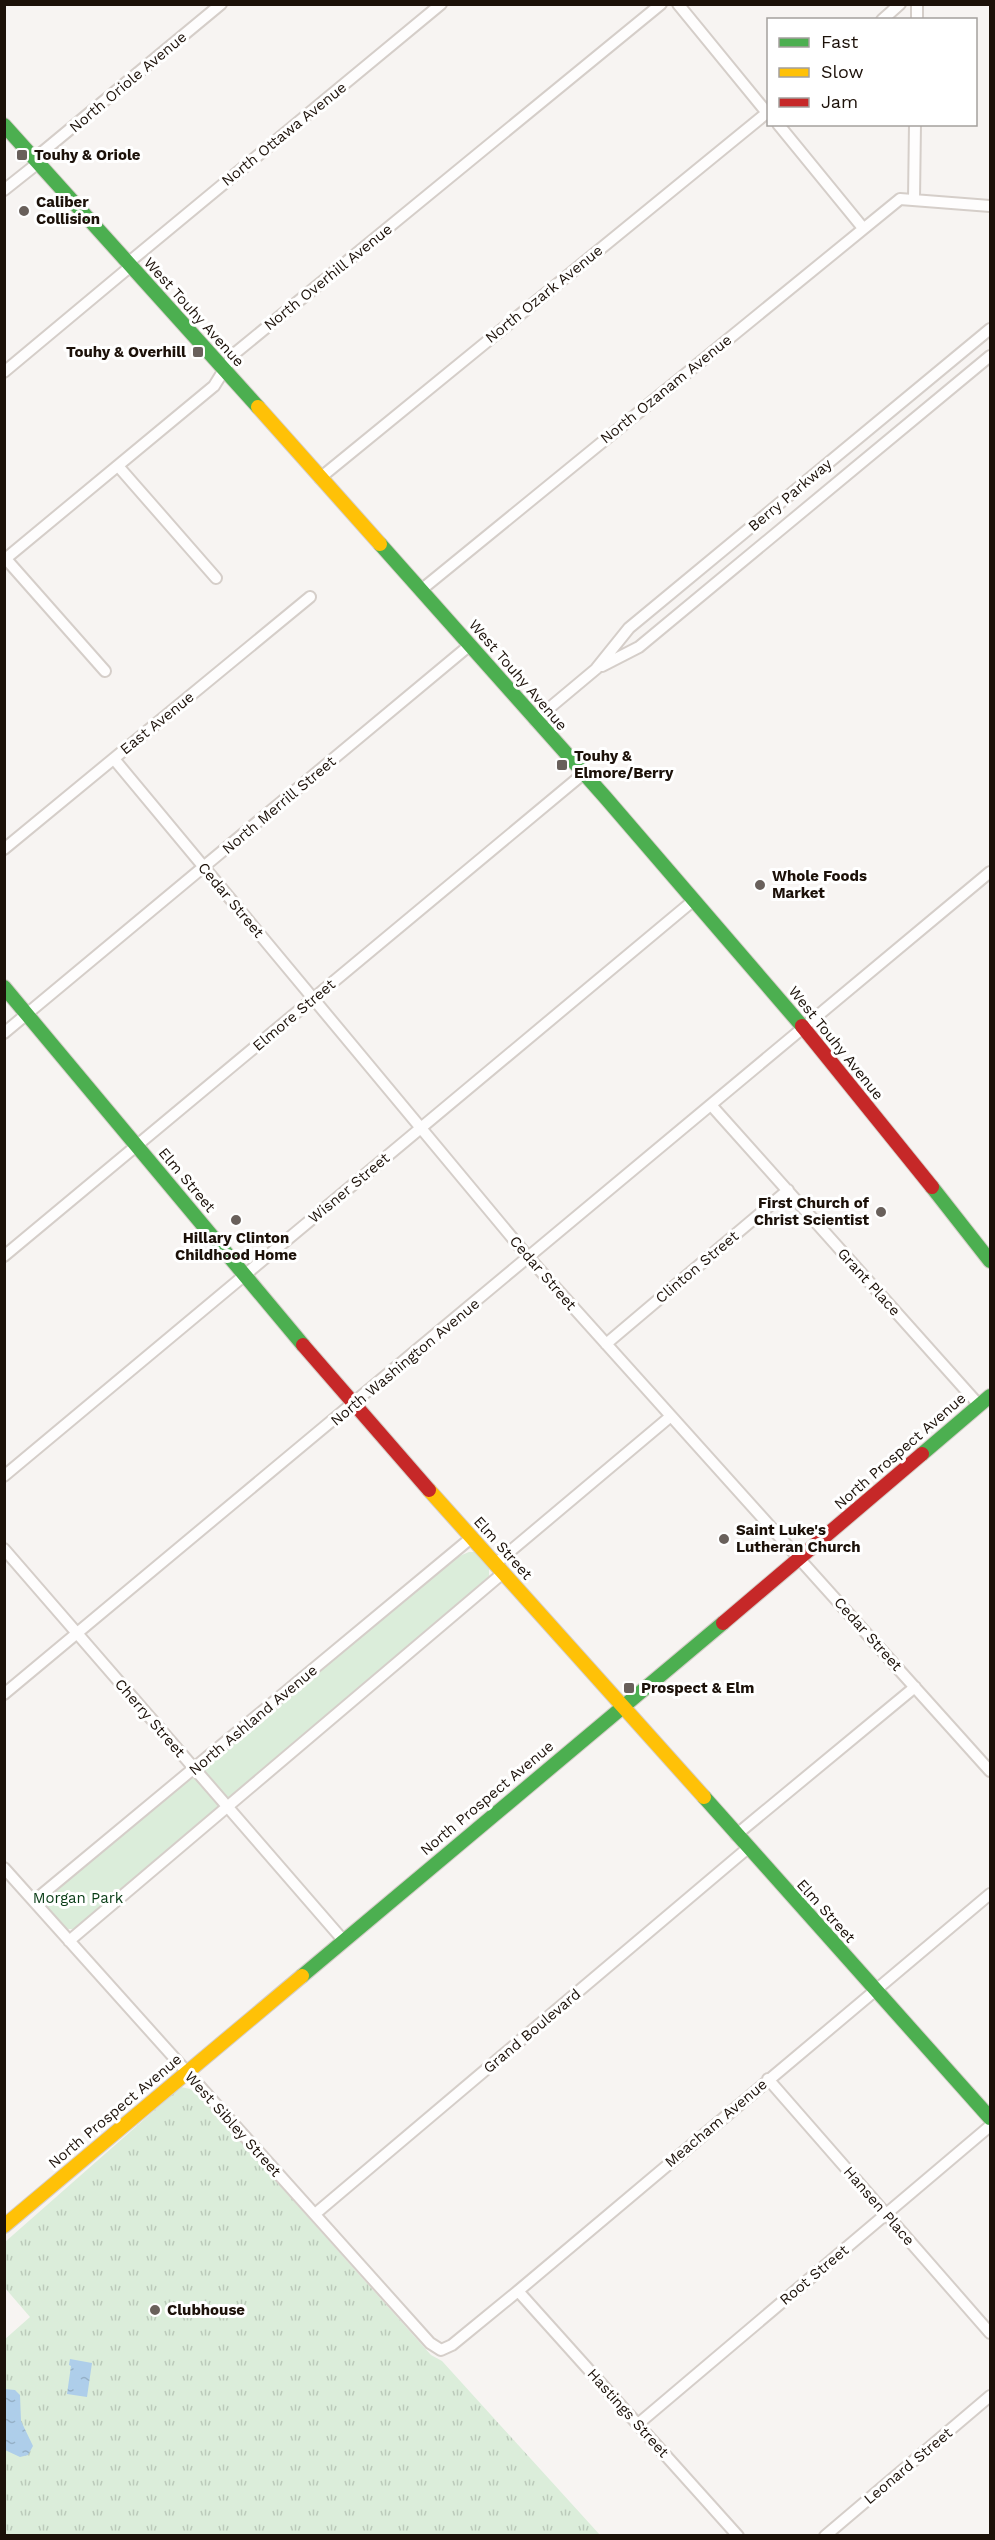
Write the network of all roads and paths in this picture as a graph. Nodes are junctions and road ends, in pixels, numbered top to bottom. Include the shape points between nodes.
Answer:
1 (221, 4) edge
2 (441, 4) edge
3 (661, 4) edge
4 (678, 4) edge
5 (900, 4) edge
6 (884, 18) edge
7 (767, 112) edge
8 (767, 114) edge
9 (4, 125) edge
10 (780, 126) edge
11 (915, 126) edge
12 (36, 161) junction
13 (4, 190) edge
14 (914, 199) junction
15 (990, 206) edge
16 (864, 228) junction
17 (129, 265) junction
18 (990, 329) edge
19 (990, 356) edge
20 (224, 370) junction
21 (4, 372) edge
22 (118, 466) junction
23 (320, 478) junction
24 (5, 560) edge
25 (216, 578) dead end
26 (421, 590) junction
27 (310, 597) dead end
28 (470, 645) junction
29 (596, 669) junction
30 (105, 671) dead end
31 (535, 720) junction
32 (114, 759) junction
33 (583, 774) junction
34 (4, 849) edge
35 (204, 867) junction
36 (990, 872) edge
37 (694, 900) junction
38 (4, 987) edge
39 (313, 999) junction
40 (27, 1015) junction
41 (804, 1028) junction
42 (4, 1034) edge
43 (711, 1105) junction
44 (421, 1128) junction
45 (137, 1146) junction
46 (788, 1190) junction
47 (4, 1256) edge
48 (529, 1258) junction
49 (990, 1261) edge
50 (245, 1275) junction
51 (606, 1344) junction
52 (990, 1395) edge
53 (353, 1405) junction
54 (979, 1405) junction
55 (671, 1416) junction
56 (4, 1476) edge
57 (471, 1538) junction
58 (4, 1549) edge
59 (800, 1559) junction
60 (499, 1568) junction
61 (76, 1634) junction
62 (915, 1687) junction
63 (4, 1694) edge
64 (622, 1707) junction
65 (194, 1769) junction
66 (990, 1771) edge
67 (227, 1807) junction
68 (736, 1835) junction
69 (748, 1848) junction
70 (4, 1868) edge
71 (990, 1894) edge
72 (34, 1901) junction
73 (343, 1940) junction
74 (69, 1941) junction
75 (876, 1990) junction
76 (187, 2073) junction
77 (768, 2079) junction
78 (990, 2118) edge
79 (990, 2126) edge
80 (315, 2214) junction
81 (886, 2214) junction
82 (7, 2218) edge
83 (518, 2291) junction
84 (990, 2333) edge
85 (441, 2350) joint
86 (990, 2396) edge
87 (638, 2424) junction
88 (738, 2535) edge
89 (825, 2535) edge

1 - 12 street, North Oriole Avenue
2 - 17 street, North Ottawa Avenue
3 - 20 street, North Overhill Avenue via 234,354
4 - 7 street
5 - 6 street
8 - 23 street, North Ozark Avenue
9 - 12 street, West Touhy Avenue
10 - 16 street
11 - 14 street
12 - 13 street, North Oriole Avenue
12 - 17 street, West Touhy Avenue
14 - 15 street
14 - 16 street, North Ozanam Avenue via 900,198
16 - 26 street, North Ozanam Avenue
17 - 20 street, West Touhy Avenue
17 - 21 street, North Ottawa Avenue
18 - 29 street, Berry Parkway via 629,628
19 - 29 street, Berry Parkway via 639,646
20 - 22 street, North Overhill Avenue via 214,386
20 - 23 street, West Touhy Avenue
22 - 24 street, North Overhill Avenue
22 - 25 street
23 - 26 street, West Touhy Avenue
24 - 30 street
26 - 28 street, West Touhy Avenue
27 - 32 street, East Avenue
28 - 31 street, West Touhy Avenue
28 - 35 street, North Merrill Street
29 - 31 street, Berry Parkway
31 - 33 street, West Touhy Avenue
32 - 34 street, East Avenue
32 - 35 street, Cedar Street
33 - 37 street, West Touhy Avenue
33 - 39 street, Elmore Street
35 - 39 street, Cedar Street
35 - 40 street, North Merrill Street
36 - 41 street, North Washington Avenue
37 - 41 street, West Touhy Avenue
37 - 44 street, Wisner Street
38 - 40 street, Elm Street
39 - 44 street, Cedar Street
39 - 45 street, Elmore Street
40 - 42 street, North Merrill Street
40 - 45 street, Elm Street
41 - 43 street, North Washington Avenue
41 - 49 street, West Touhy Avenue
43 - 46 street, Grant Place
43 - 48 street, North Washington Avenue
44 - 48 street, Cedar Street
44 - 50 street, Wisner Street
45 - 47 street, Elmore Street
45 - 50 street, Elm Street
46 - 51 street, Clinton Street
46 - 54 street, Grant Place
48 - 51 street, Cedar Street
48 - 53 street, North Washington Avenue
50 - 53 street, Elm Street
50 - 56 street, Wisner Street
51 - 55 street, Cedar Street
52 - 54 street, North Prospect Avenue
53 - 57 street, Elm Street
53 - 61 street, North Washington Avenue
54 - 59 street, North Prospect Avenue
55 - 59 street, Cedar Street
55 - 60 street
57 - 60 street, Elm Street
57 - 65 street, North Ashland Avenue
58 - 61 street, Cherry Street
59 - 62 street, Cedar Street
59 - 64 street, North Prospect Avenue
60 - 64 street, Elm Street
60 - 67 street
61 - 63 street, North Washington Avenue
61 - 65 street, Cherry Street
62 - 66 street, Cedar Street
62 - 68 street
64 - 68 street, Elm Street
64 - 73 street, North Prospect Avenue
65 - 67 street, Cherry Street
65 - 72 street, North Ashland Avenue
67 - 73 street, Cherry Street
67 - 74 street
68 - 69 street, Elm Street
69 - 75 street, Elm Street
69 - 80 street, Grand Boulevard
70 - 72 street, West Sibley Street
71 - 75 street, Meacham Avenue
72 - 74 street, West Sibley Street
73 - 76 street, North Prospect Avenue
74 - 76 street, West Sibley Street
75 - 77 street, Meacham Avenue
75 - 78 street, Elm Street
76 - 80 street, West Sibley Street
76 - 82 street, North Prospect Avenue
77 - 81 street, Hansen Place
77 - 83 street, Meacham Avenue
79 - 81 street, Root Street
80 - 85 street, West Sibley Street via 430,2343
81 - 84 street, Hansen Place
81 - 87 street, Root Street
83 - 85 street, Meacham Avenue
83 - 87 street, Hastings Street
86 - 89 street, Leonard Street
87 - 88 street, Hastings Street

